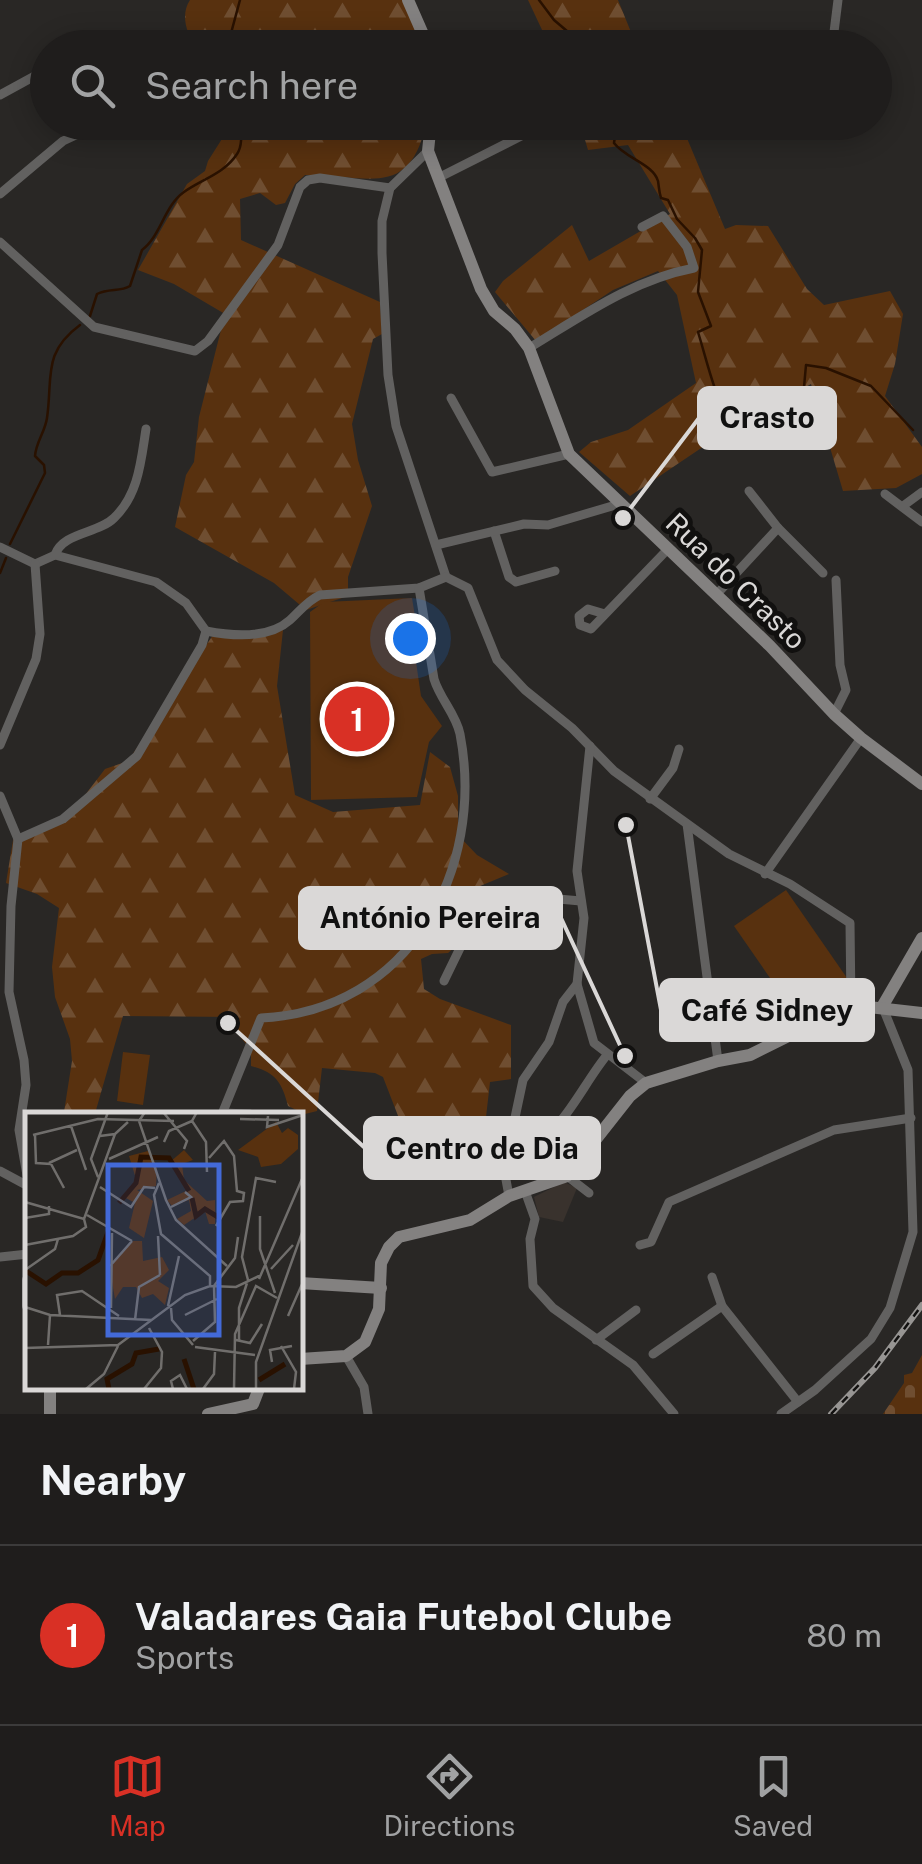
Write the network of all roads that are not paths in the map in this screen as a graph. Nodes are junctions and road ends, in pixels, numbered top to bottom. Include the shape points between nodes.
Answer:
1 (408, 0) edge
2 (838, 0) edge
3 (420, 30) edge
4 (834, 30) edge
5 (30, 78) edge
6 (0, 94) edge
7 (66, 140) edge
8 (430, 140) edge
9 (513, 140) edge
10 (428, 152) junction
11 (438, 178) junction
12 (390, 188) junction
13 (0, 194) edge
14 (642, 227) dead end
15 (0, 242) edge
16 (529, 348) junction
17 (452, 398) dead end
18 (146, 428) dead end
19 (570, 454) junction
20 (748, 491) dead end
21 (922, 492) edge
22 (886, 494) dead end
23 (619, 504) junction
24 (903, 506) junction
25 (922, 522) edge
26 (778, 528) junction
27 (494, 531) junction
28 (436, 545) junction
29 (0, 547) edge
30 (668, 549) junction
31 (56, 555) junction
32 (35, 564) junction
33 (555, 571) dead end
34 (824, 573) dead end
35 (446, 577) junction
36 (836, 580) dead end
37 (418, 588) junction
38 (717, 594) junction
39 (605, 614) dead end
40 (206, 631) junction
41 (834, 714) junction
42 (861, 738) junction
43 (0, 745) edge
44 (590, 746) junction
45 (679, 749) dead end
46 (922, 784) edge
47 (0, 796) edge
48 (650, 799) junction
49 (687, 824) junction
50 (18, 839) junction
51 (765, 874) junction
52 (582, 901) junction
53 (5, 904) edge
54 (433, 916) junction
55 (466, 921) junction
56 (922, 938) edge
57 (444, 981) dead end
58 (577, 984) junction
59 (851, 1005) junction
60 (882, 1007) junction
61 (922, 1014) edge
62 (607, 1055) junction
63 (718, 1061) junction
64 (646, 1083) junction
65 (222, 1112) edge
66 (910, 1118) junction
67 (507, 1156) junction
68 (25, 1167) edge
69 (0, 1172) edge
70 (568, 1176) junction
71 (25, 1182) edge
72 (525, 1191) junction
73 (589, 1192) dead end
74 (509, 1196) junction
75 (640, 1245) dead end
76 (25, 1254) edge
77 (0, 1257) edge
78 (712, 1277) dead end
79 (302, 1283) edge
80 (381, 1288) junction
81 (722, 1306) junction
82 (636, 1310) dead end
83 (596, 1340) junction
84 (653, 1354) dead end
85 (346, 1356) junction
86 (302, 1360) edge
87 (798, 1402) junction
88 (255, 1409) edge
89 (208, 1414) edge
90 (368, 1414) edge
91 (674, 1414) edge
92 (781, 1414) edge

1 - 3 street
2 - 4 street
5 - 6 street
7 - 13 street
8 - 10 street, Rua do Crasto
9 - 11 street
10 - 11 street, Rua do Crasto
10 - 12 street
11 - 16 street, Rua do Crasto via 481,289
12 - 15 street via 308,180 278,245 195,351 94,327
12 - 28 street via 382,221 388,375 396,426
14 - 16 street via 663,216 694,268 632,287
16 - 19 street, Rua do Crasto
17 - 19 street via 492,472
18 - 31 street via 132,494 115,517 66,541
19 - 23 street, Rua do Crasto
20 - 26 street
21 - 24 street
22 - 24 street
23 - 27 street via 548,525
23 - 30 street, Rua do Crasto
24 - 25 street
26 - 34 street
26 - 38 street
27 - 28 street
27 - 33 street via 516,582
28 - 35 street
29 - 32 street
30 - 38 street, Rua do Crasto
30 - 39 street
31 - 32 street
31 - 40 street via 156,582 186,602
32 - 43 street via 36,659
35 - 37 street
35 - 44 street via 468,588 498,660
36 - 41 street via 846,690
37 - 40 street via 320,594 278,630
37 - 54 street via 434,679 458,724 464,796 459,849
38 - 41 street, Rua do Crasto
40 - 50 street via 137,756 63,819
41 - 42 street, Rua do Crasto
42 - 46 street, Rua do Crasto
42 - 51 street
44 - 48 street
44 - 52 street via 578,872
45 - 48 street
47 - 50 street
48 - 49 street
49 - 51 street
49 - 63 street
50 - 53 street
51 - 59 street via 850,923
52 - 55 street via 506,903
52 - 58 street
53 - 68 street via 9,992 26,1084 18,1130
54 - 55 street
54 - 65 street via 402,955 343,997 300,1014 261,1018
55 - 57 street
56 - 60 street
58 - 62 street via 594,1044
58 - 67 street via 524,1080
59 - 60 street
59 - 63 street via 750,1056
60 - 61 street
60 - 66 street via 905,1058
62 - 64 street
62 - 67 street via 552,1133 525,1153
63 - 64 street
64 - 70 street
66 - 75 street via 834,1130 669,1202 652,1242
66 - 87 street via 913,1232 890,1308 871,1339
67 - 74 street
69 - 71 street
70 - 72 street
70 - 73 street
72 - 74 street
72 - 83 street via 534,1219 534,1286
74 - 80 street via 470,1220 399,1237 382,1264
76 - 77 street
78 - 81 street
79 - 80 street
80 - 85 street via 370,1334
81 - 84 street
81 - 87 street
82 - 83 street
83 - 91 street via 633,1366
85 - 86 street
85 - 90 street via 364,1387
87 - 92 street
88 - 89 street

